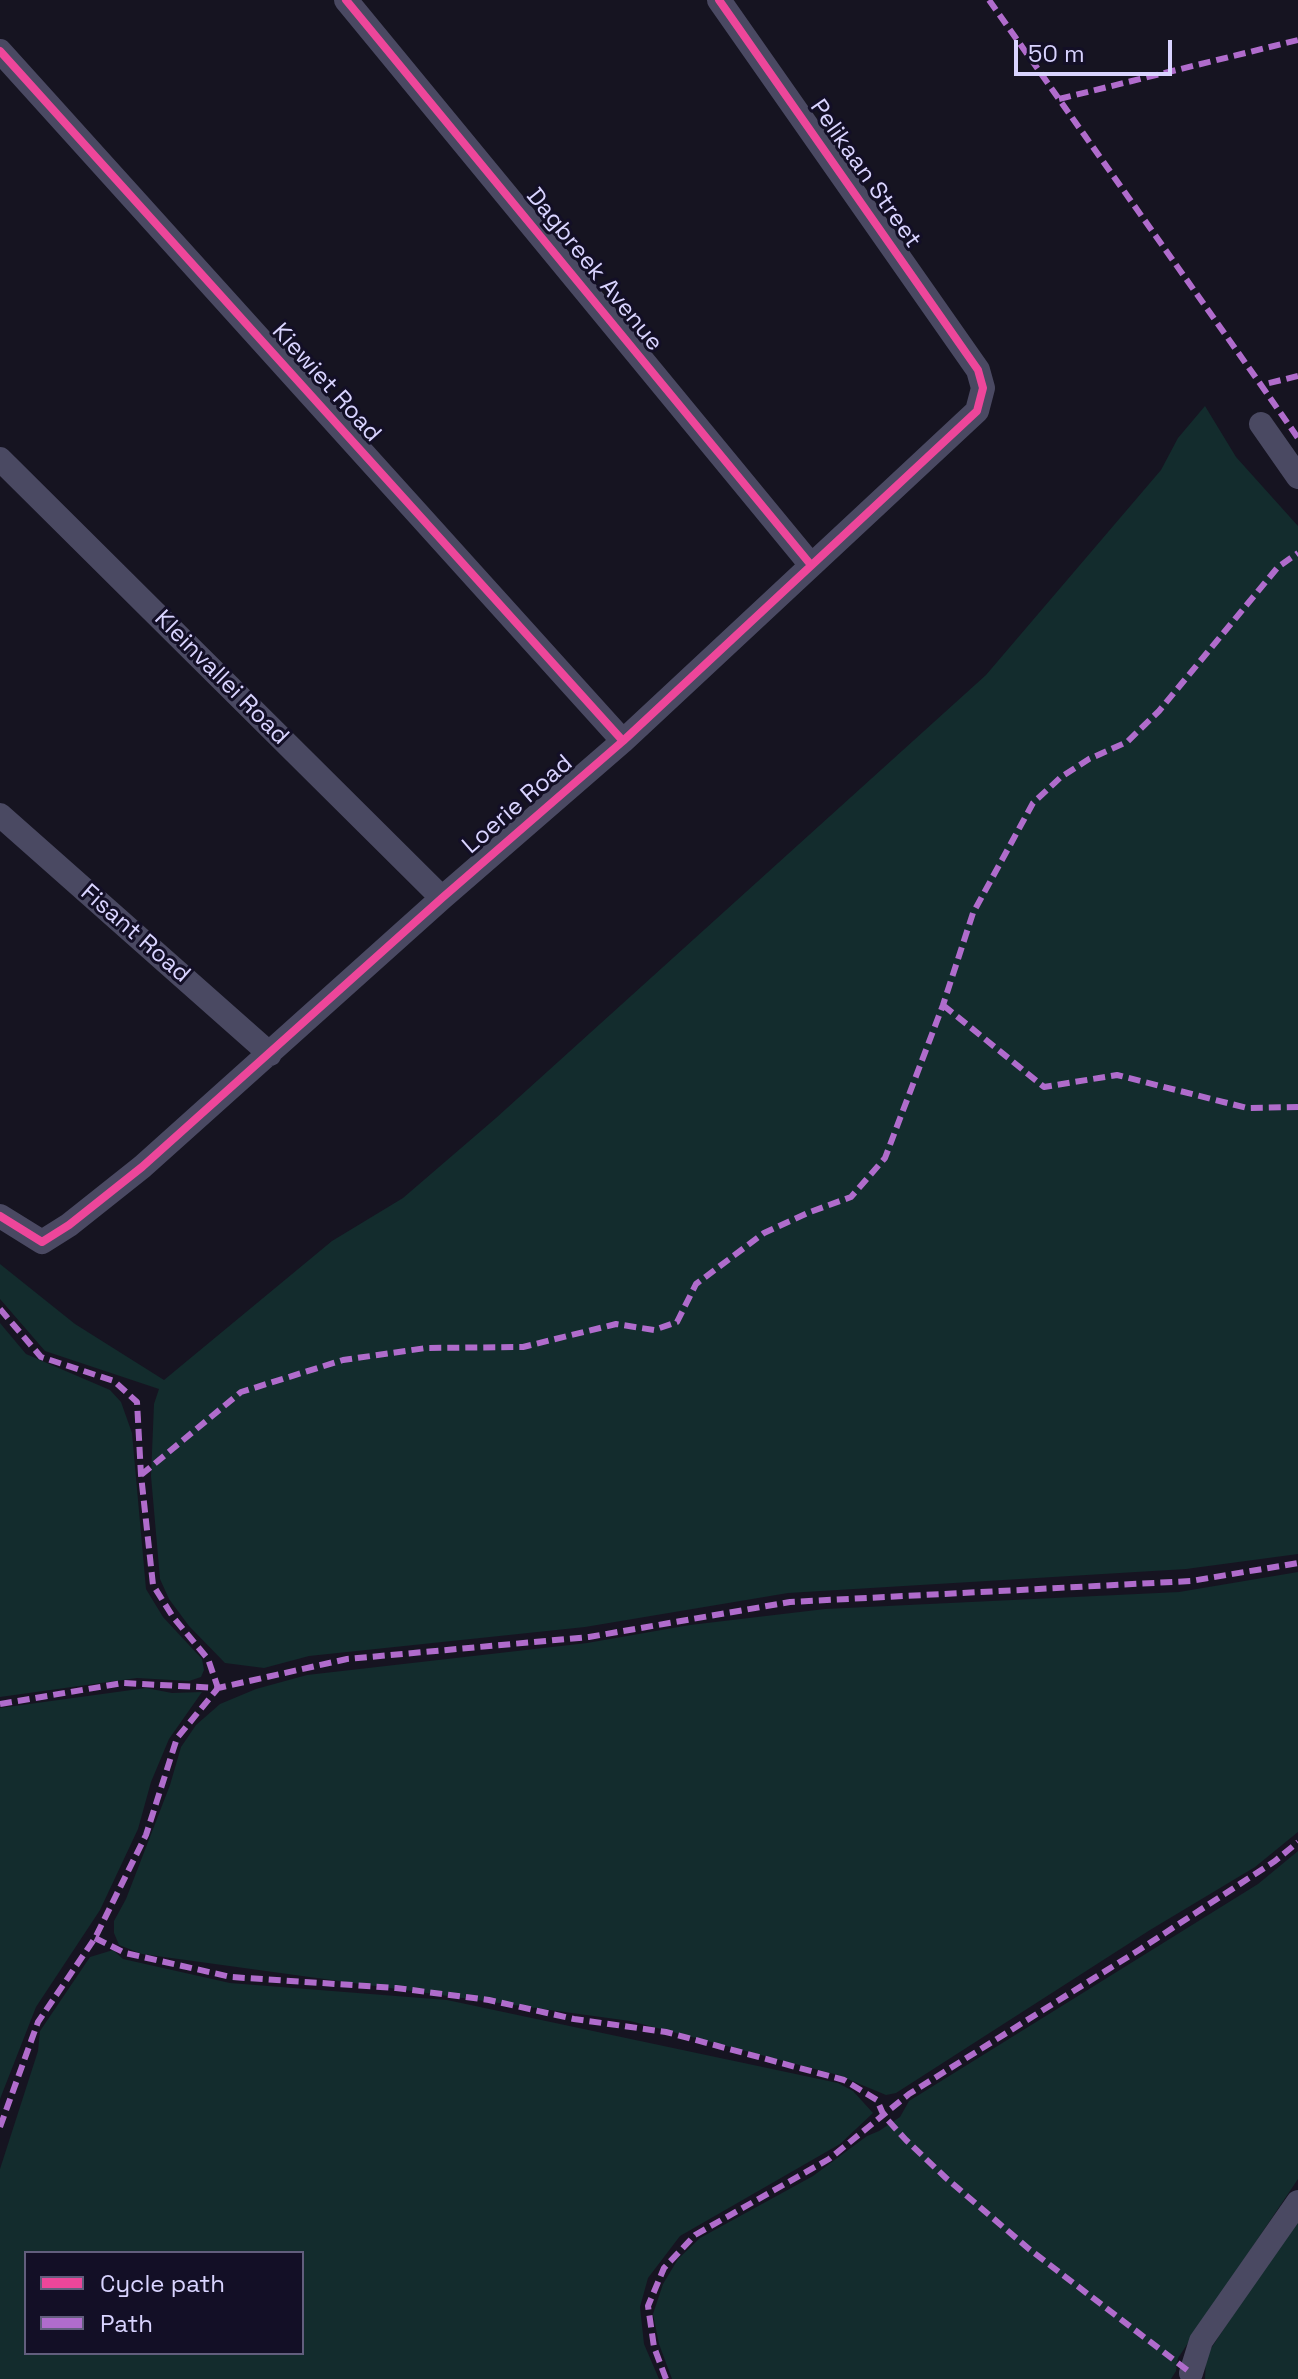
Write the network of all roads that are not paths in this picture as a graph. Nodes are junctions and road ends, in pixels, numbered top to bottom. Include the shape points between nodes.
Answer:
1 (346, 0) edge
2 (719, 0) edge
3 (0, 51) edge
4 (978, 370) joint
5 (1261, 424) dead end
6 (0, 459) edge
7 (1298, 477) edge
8 (811, 565) junction
9 (623, 741) junction
10 (0, 815) edge
11 (442, 898) junction
12 (270, 1054) junction
13 (0, 1216) edge
14 (1298, 2202) edge
15 (1191, 2377) edge

1 - 8 street, Dagbreek Avenue
2 - 4 street, Pelikaan Street
3 - 9 street, Kiewiet Road
4 - 8 street, Loerie Road via 983,388 977,411
5 - 7 street
6 - 11 street, Kleinvallei Road
8 - 9 street, Loerie Road
9 - 11 street, Loerie Road
10 - 12 street, Fisant Road
11 - 12 street, Loerie Road
12 - 13 street, Loerie Road via 142,1167 42,1242
14 - 15 street via 1201,2341

